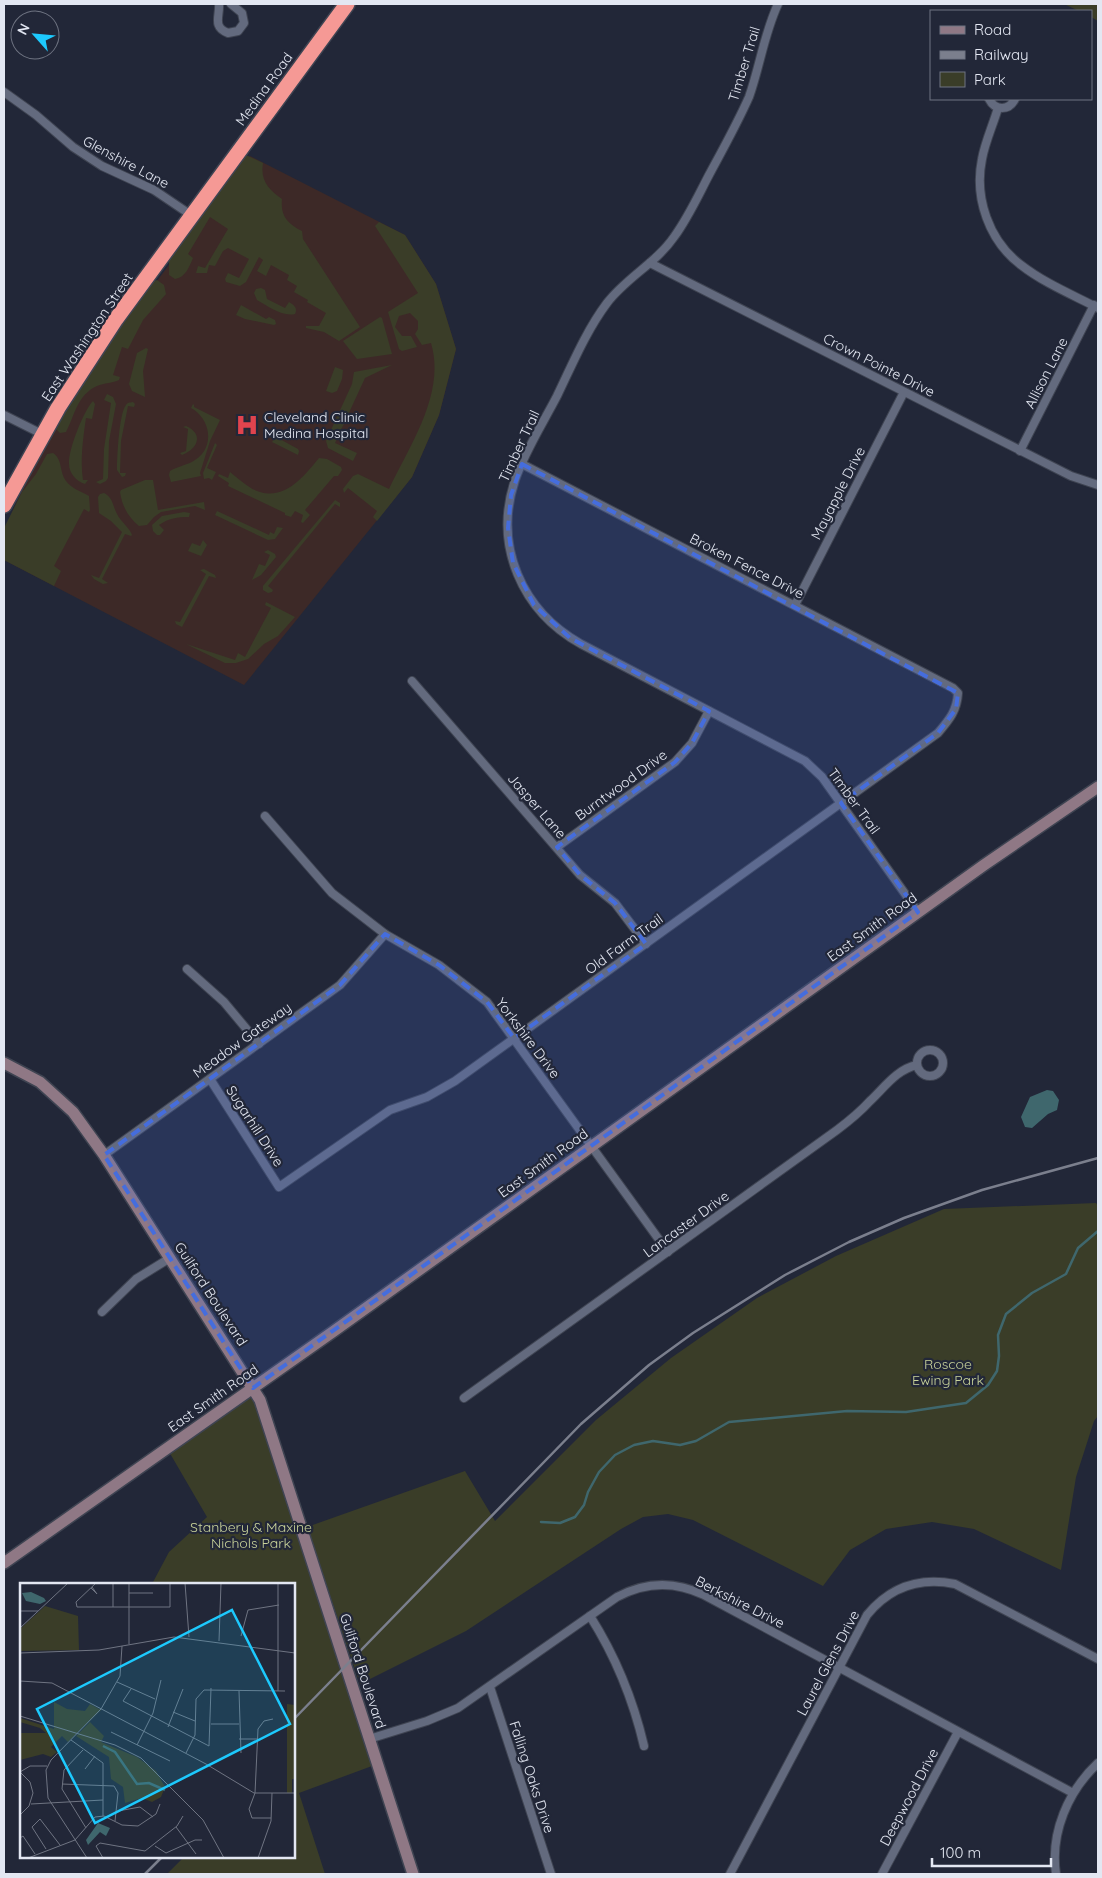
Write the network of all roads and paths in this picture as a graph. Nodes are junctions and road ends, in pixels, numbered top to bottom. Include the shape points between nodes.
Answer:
1 (219, 4) edge
2 (231, 4) edge
3 (347, 4) edge
4 (778, 4) edge
5 (4, 92) edge
6 (990, 100) edge
7 (1014, 100) edge
8 (998, 108) junction
9 (208, 193) joint
10 (192, 216) junction
11 (650, 264) junction
12 (1096, 306) edge
13 (904, 392) junction
14 (4, 415) edge
15 (42, 434) junction
16 (1020, 451) junction
17 (522, 464) junction
18 (1098, 485) edge
19 (4, 506) edge
20 (795, 605) junction
21 (412, 681) dead end
22 (958, 693) joint
23 (709, 711) junction
24 (1098, 787) edge
25 (841, 803) junction
26 (265, 816) dead end
27 (557, 848) junction
28 (918, 912) junction
29 (385, 934) junction
30 (646, 944) junction
31 (187, 969) dead end
32 (514, 1038) junction
33 (259, 1044) junction
34 (4, 1063) edge
35 (917, 1065) dead end
36 (210, 1079) junction
37 (592, 1146) junction
38 (104, 1155) junction
39 (279, 1187) joint
40 (668, 1252) junction
41 (170, 1258) junction
42 (102, 1312) dead end
43 (253, 1388) junction
44 (464, 1398) dead end
45 (4, 1563) edge
46 (590, 1616) junction
47 (1098, 1659) edge
48 (840, 1668) junction
49 (490, 1687) junction
50 (958, 1732) junction
51 (369, 1739) junction
52 (644, 1746) dead end
53 (1098, 1763) edge
54 (1073, 1793) junction
55 (413, 1874) edge
56 (551, 1874) edge
57 (730, 1874) edge
58 (882, 1874) edge
59 (1056, 1874) edge

1 - 2 street via 217,23 223,32 228,33 238,31 244,23 242,13
3 - 9 highway, Medina Road
4 - 11 street, Timber Trail via 742,114 683,224
5 - 10 street, Glenshire Lane via 73,147 102,166 154,190
6 - 8 street
7 - 8 street via 1007,108
8 - 12 street via 980,172 982,202 992,230 1019,264
9 - 10 highway, East Washington Street
10 - 15 highway, East Washington Street via 116,319
11 - 13 street, Crown Pointe Drive
11 - 17 street, Timber Trail via 618,290 599,315
12 - 16 street, Allison Lane
13 - 16 street, Crown Pointe Drive
13 - 20 street, Mayapple Drive
14 - 15 street
15 - 19 highway, East Washington Street
16 - 18 street, Crown Pointe Drive via 1070,476
17 - 20 street, Broken Fence Drive
17 - 23 street, Timber Trail via 511,495 508,528 513,563 534,605 570,638
20 - 22 street, Broken Fence Drive
21 - 27 street, Jasper Lane
22 - 25 street, Old Farm Trail via 952,717 938,733
23 - 25 street, Timber Trail via 805,761
23 - 27 street, Burntwood Drive via 692,743 675,762
24 - 28 street, East Smith Road
25 - 28 street, Timber Trail
25 - 30 street, Old Farm Trail
26 - 29 street, Yorkshire Drive via 332,893
27 - 30 street, Jasper Lane via 580,875 615,903
28 - 37 street, East Smith Road
29 - 32 street, Yorkshire Drive via 439,965 487,1002
29 - 33 street, Meadow Gateway via 340,985
30 - 32 street, Old Farm Trail
31 - 33 street via 224,1002
32 - 37 street, Yorkshire Drive
32 - 39 street, Old Farm Trail via 427,1097 390,1110
33 - 36 street, Meadow Gateway
34 - 38 street, Guilford Boulevard via 40,1082 73,1112
35 - 40 street, Lancaster Drive via 901,1072 837,1130
36 - 38 street, Meadow Gateway
36 - 39 street, Sugarhill Drive
37 - 40 street, Yorkshire Drive
37 - 43 street, East Smith Road
38 - 41 street, Guilford Boulevard
40 - 44 street, Lancaster Drive
41 - 42 street via 136,1279
41 - 43 street, Guilford Boulevard
43 - 45 street, East Smith Road
43 - 51 street, Guilford Boulevard via 260,1400
46 - 48 street, Berkshire Drive via 640,1587 684,1587
46 - 49 street, Berkshire Drive
46 - 52 street via 622,1674
47 - 48 street, Laurel Glens Drive via 963,1588 930,1581 894,1591 875,1606 867,1615
48 - 50 street, Berkshire Drive
48 - 57 street, Laurel Glens Drive
49 - 51 street, Berkshire Drive via 443,1715
49 - 56 street, Falling Oaks Drive
50 - 54 street, Berkshire Drive
50 - 58 street, Deepwood Drive
51 - 55 street, Guilford Boulevard
53 - 54 street
54 - 59 street via 1056,1838

